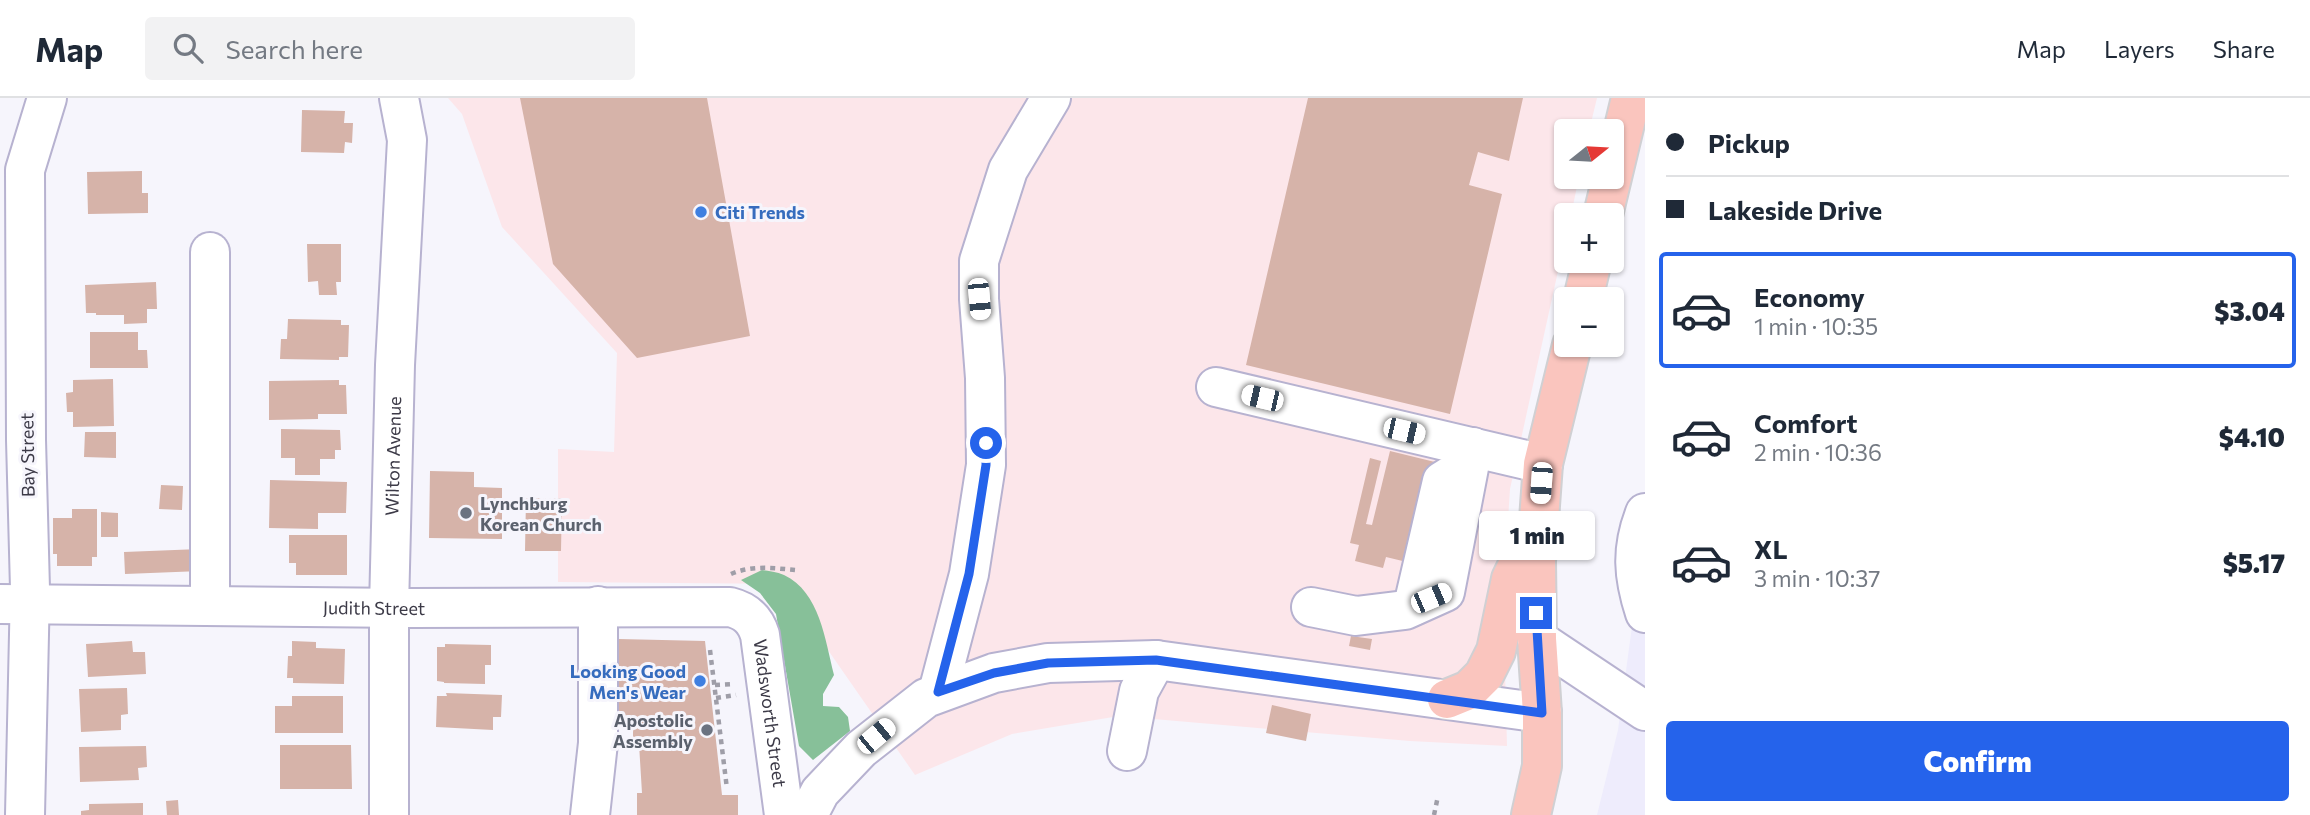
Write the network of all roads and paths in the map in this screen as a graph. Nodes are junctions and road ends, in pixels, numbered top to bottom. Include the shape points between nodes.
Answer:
1 (47, 98) edge
2 (399, 98) edge
3 (1051, 98) edge
4 (1631, 98) edge
5 (1606, 203) edge
6 (210, 252) dead end
7 (1569, 357) edge
8 (1216, 387) dead end
9 (1478, 453) junction
10 (1543, 464) junction
11 (1645, 513) edge
12 (1538, 521) junction
13 (795, 570) dead end
14 (721, 579) dead end
15 (15, 604) edge
16 (210, 605) junction
17 (598, 606) junction
18 (1311, 607) dead end
19 (389, 608) junction
20 (1645, 613) edge
21 (749, 615) joint
22 (1537, 639) junction
23 (710, 650) dead end
24 (1156, 660) junction
25 (727, 684) dead end
26 (715, 685) junction
27 (938, 692) junction
28 (729, 696) dead end
29 (716, 698) junction
30 (1447, 699) junction
31 (1645, 711) edge
32 (1542, 713) junction
33 (1127, 751) dead end
34 (727, 789) dead end
35 (1438, 796) dead end
36 (25, 815) edge
37 (389, 815) edge
38 (590, 815) edge
39 (784, 815) edge
40 (808, 815) edge
41 (1434, 815) edge
42 (1531, 815) edge

1 - 15 street, Bay Street via 25,170 26,440
2 - 19 street, Wilton Avenue via 407,140
3 - 27 street via 1009,170 979,261 986,465 969,574
4 - 5 main road
6 - 16 street
7 - 10 main road
8 - 9 street
9 - 10 street
9 - 18 street via 1442,481 1422,602 1405,610 1356,616
10 - 12 main road
11 - 20 street via 1637,533 1634,571
12 - 22 main road
12 - 30 main road via 1511,579 1496,651 1484,675 1469,690
13 - 14 path via 746,568
15 - 16 street, Judith Street
15 - 36 street, Bay Street
16 - 19 street, Judith Street
17 - 19 street, Judith Street
17 - 21 street, Judith Street via 730,607
17 - 38 street via 598,743
19 - 37 street, Wilton Avenue
21 - 39 street, Wadsworth Street via 760,635
22 - 31 street
22 - 32 main road
23 - 26 path
24 - 27 street via 1048,663 994,673
24 - 30 street
24 - 33 street via 1139,691
25 - 26 path
26 - 29 path
27 - 40 street via 861,749 820,792
28 - 29 path
29 - 34 path
30 - 32 street
32 - 42 main road via 1542,766
35 - 41 path

